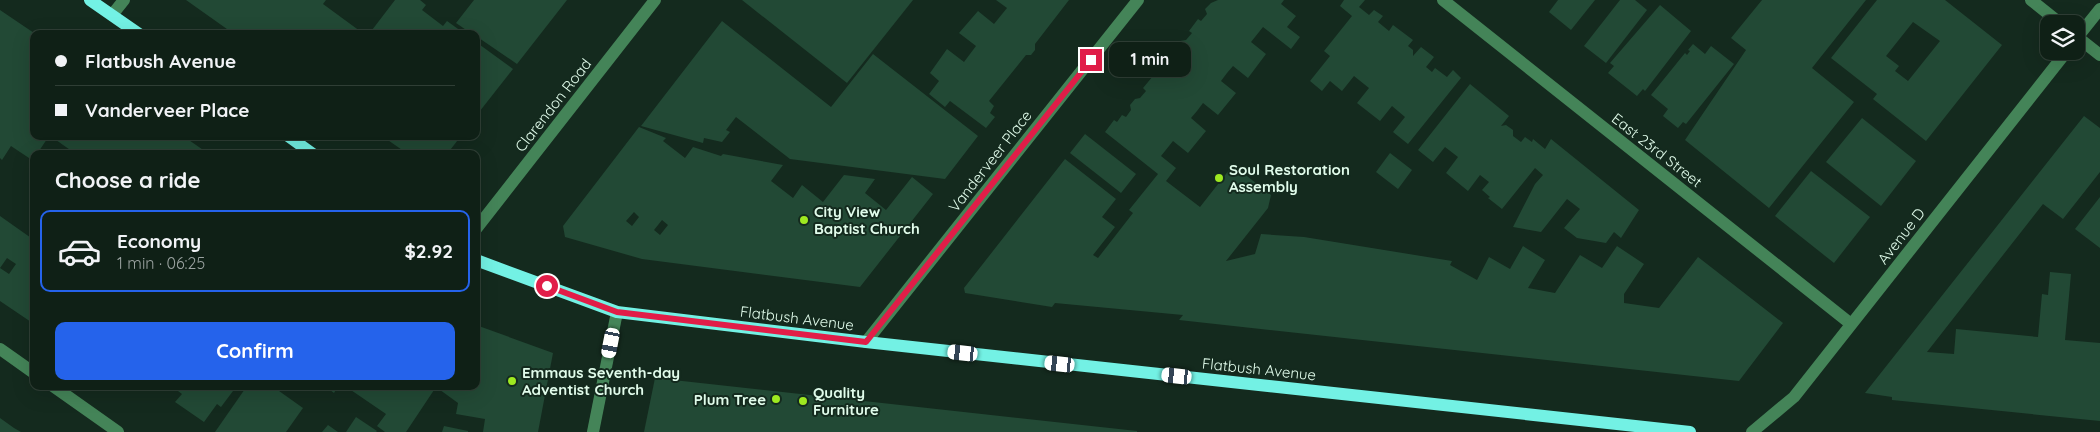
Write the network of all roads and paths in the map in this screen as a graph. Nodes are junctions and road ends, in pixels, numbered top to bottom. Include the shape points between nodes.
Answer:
1 (90, 0) edge
2 (124, 0) edge
3 (655, 0) edge
4 (1138, 0) edge
5 (1443, 0) edge
6 (2031, 0) edge
7 (2100, 9) edge
8 (112, 15) junction
9 (2049, 15) edge
10 (2085, 28) edge
11 (133, 30) edge
12 (2085, 44) edge
13 (2100, 55) edge
14 (2060, 60) edge
15 (294, 140) edge
16 (307, 150) edge
17 (480, 225) edge
18 (480, 261) edge
19 (617, 312) junction
20 (1851, 324) junction
21 (866, 342) junction
22 (0, 349) edge
23 (30, 370) edge
24 (59, 390) edge
25 (118, 432) edge
26 (593, 432) edge
27 (1690, 432) edge
28 (1752, 432) edge

1 - 8 main road
2 - 8 street
3 - 17 street, Clarendon Road
4 - 21 street, Vanderveer Place
5 - 20 street, East 23rd Street
6 - 9 street
7 - 10 street
8 - 11 main road
12 - 13 street
14 - 20 street, Avenue D
15 - 16 main road
18 - 19 main road, Flatbush Avenue
19 - 21 main road, Flatbush Avenue
19 - 26 street
20 - 28 street, Avenue D via 1794,397
21 - 27 main road, Flatbush Avenue
22 - 23 street
24 - 25 street

